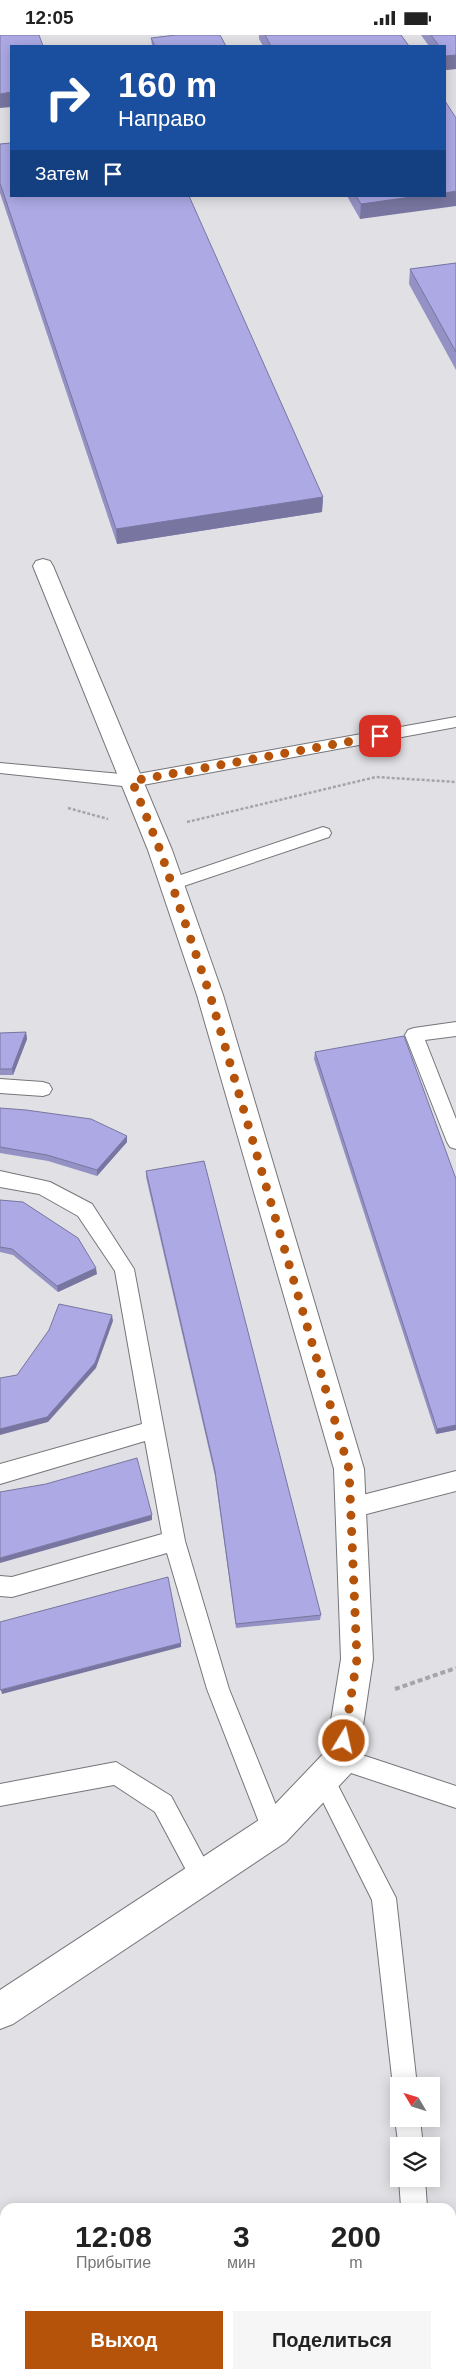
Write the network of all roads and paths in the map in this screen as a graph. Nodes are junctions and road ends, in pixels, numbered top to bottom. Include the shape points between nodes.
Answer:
1 (43, 566) dead end
2 (456, 722) edge
3 (0, 767) edge
4 (132, 781) junction
5 (456, 782) edge
6 (66, 808) dead end
7 (152, 830) junction
8 (323, 833) dead end
9 (172, 884) junction
10 (456, 1029) edge
11 (0, 1086) edge
12 (43, 1089) dead end
13 (456, 1142) edge
14 (0, 1179) edge
15 (154, 1430) junction
16 (0, 1474) edge
17 (456, 1481) edge
18 (351, 1508) junction
19 (174, 1541) junction
20 (0, 1586) edge
21 (456, 1668) edge
22 (350, 1705) junction
23 (332, 1769) junction
24 (0, 1795) edge
25 (456, 1797) edge
26 (274, 1830) junction
27 (202, 1877) junction
28 (0, 2011) edge
29 (403, 2077) edge
30 (413, 2187) edge
31 (414, 2203) edge

1 - 4 street
2 - 4 lane
3 - 4 lane
4 - 7 street
5 - 7 path via 376,777
6 - 7 path
7 - 9 street
8 - 9 lane
9 - 18 street via 213,1005 349,1469
10 - 13 lane via 414,1035
11 - 12 lane
14 - 15 lane via 43,1187 84,1210 124,1269
15 - 16 lane
15 - 19 lane
17 - 18 lane
18 - 22 street via 357,1659
19 - 20 lane via 12,1587
19 - 26 lane via 218,1689
21 - 22 path
22 - 23 street
23 - 25 lane
23 - 26 street
23 - 29 lane via 384,1898
24 - 27 lane via 116,1773 163,1805
26 - 27 street
27 - 28 street
30 - 31 lane

